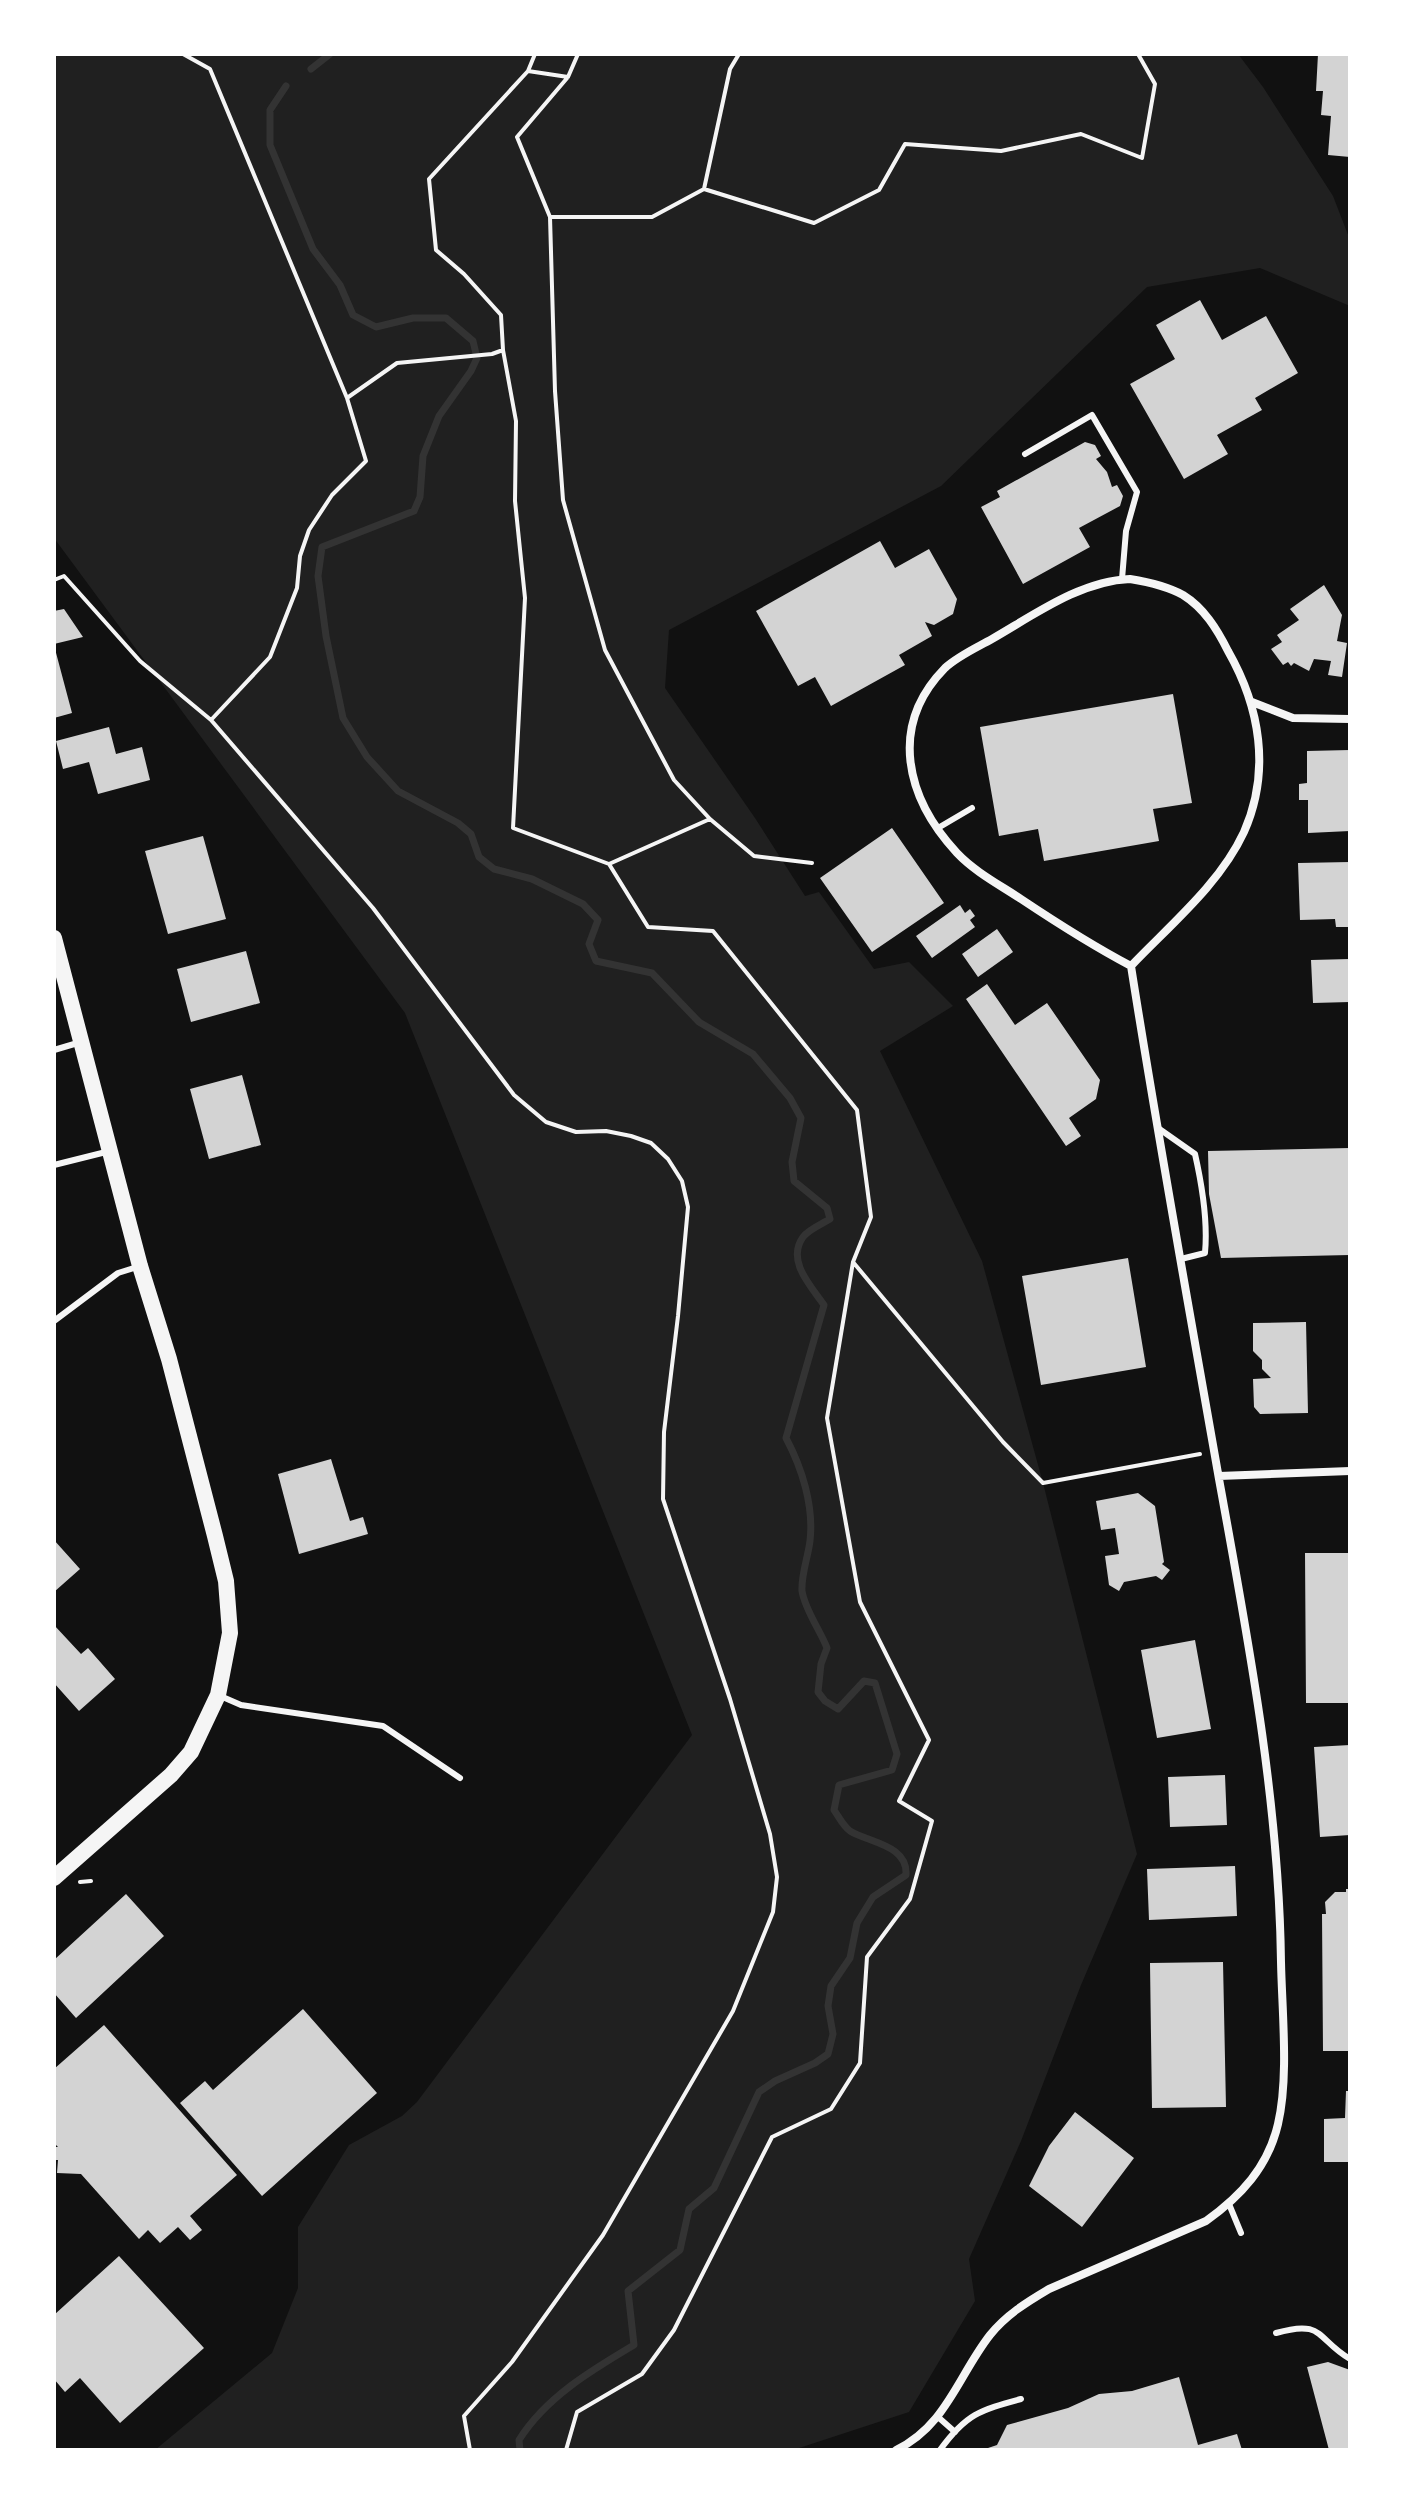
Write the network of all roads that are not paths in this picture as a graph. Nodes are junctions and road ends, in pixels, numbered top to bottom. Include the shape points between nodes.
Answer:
1 (1025, 454) dead end
2 (1122, 579) junction
3 (1252, 702) junction
4 (1350, 719) edge
5 (972, 808) dead end
6 (938, 828) junction
7 (54, 938) edge
8 (1131, 966) junction
9 (81, 1042) junction
10 (54, 1050) edge
11 (1158, 1128) junction
12 (110, 1151) junction
13 (54, 1165) edge
14 (1181, 1259) junction
15 (140, 1266) junction
16 (54, 1321) edge
17 (1350, 1471) edge
18 (1219, 1476) junction
19 (218, 1695) junction
20 (460, 1778) dead end
21 (54, 1878) edge
22 (1229, 2204) junction
23 (1241, 2233) dead end
24 (1276, 2333) dead end
25 (1350, 2359) edge
26 (1021, 2399) dead end
27 (938, 2417) junction
28 (955, 2432) junction
29 (896, 2450) edge
30 (940, 2450) edge

1 - 2 lane via 1092,415 1137,492 1126,531
2 - 3 street via 1164,587 1201,609
2 - 6 street via 1054,603 948,666 932,683 910,729 909,757 914,784
3 - 4 street via 1293,718
3 - 8 street via 1260,764 1245,830 1229,860
5 - 6 lane
6 - 8 street via 982,874
7 - 9 main road
8 - 11 street
9 - 10 lane
9 - 12 main road
11 - 14 street
11 - 14 lane via 1195,1154 1199,1173 1205,1253
12 - 13 lane
12 - 15 main road
14 - 18 street
15 - 16 lane via 118,1273
15 - 19 main road via 226,1581 230,1633
17 - 18 street
18 - 22 street via 1267,1769 1281,1927 1283,2095 1278,2124 1270,2151
19 - 20 lane via 241,1705 383,1726
19 - 21 main road via 191,1752 171,1775
22 - 23 lane
22 - 27 street via 1206,2221 1025,2304 990,2336
24 - 25 lane via 1297,2327 1318,2331
26 - 28 lane via 987,2408
27 - 28 lane
27 - 29 street
28 - 30 lane

